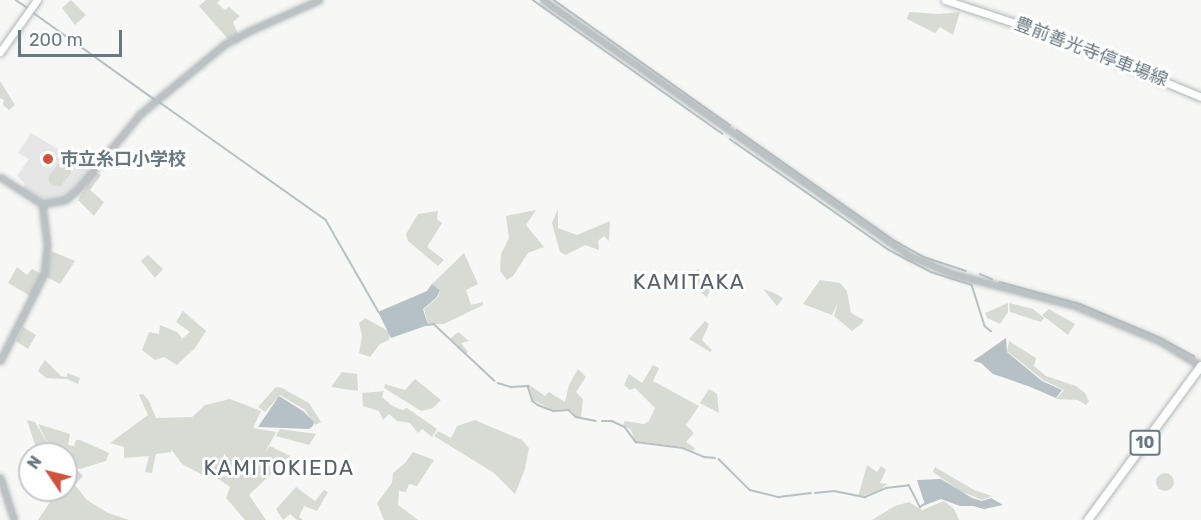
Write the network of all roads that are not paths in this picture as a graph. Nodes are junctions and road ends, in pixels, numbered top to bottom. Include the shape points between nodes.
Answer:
1 (319, 0) edge
2 (543, 0) edge
3 (945, 0) edge
4 (32, 7) edge
5 (0, 52) edge
6 (1201, 97) edge
7 (0, 177) edge
8 (42, 204) junction
9 (0, 361) edge
10 (1201, 366) edge
11 (0, 477) edge
12 (14, 520) edge
13 (1088, 520) edge

1 - 8 street via 237,36 140,114 69,198
2 - 10 street via 910,256 953,274 1073,305 1160,341
3 - 6 main road, 豊前善光寺停車場線 via 1057,37
4 - 5 main road
7 - 8 street
8 - 9 street via 47,244 45,268 35,297
10 - 13 highway, 10
11 - 12 street

